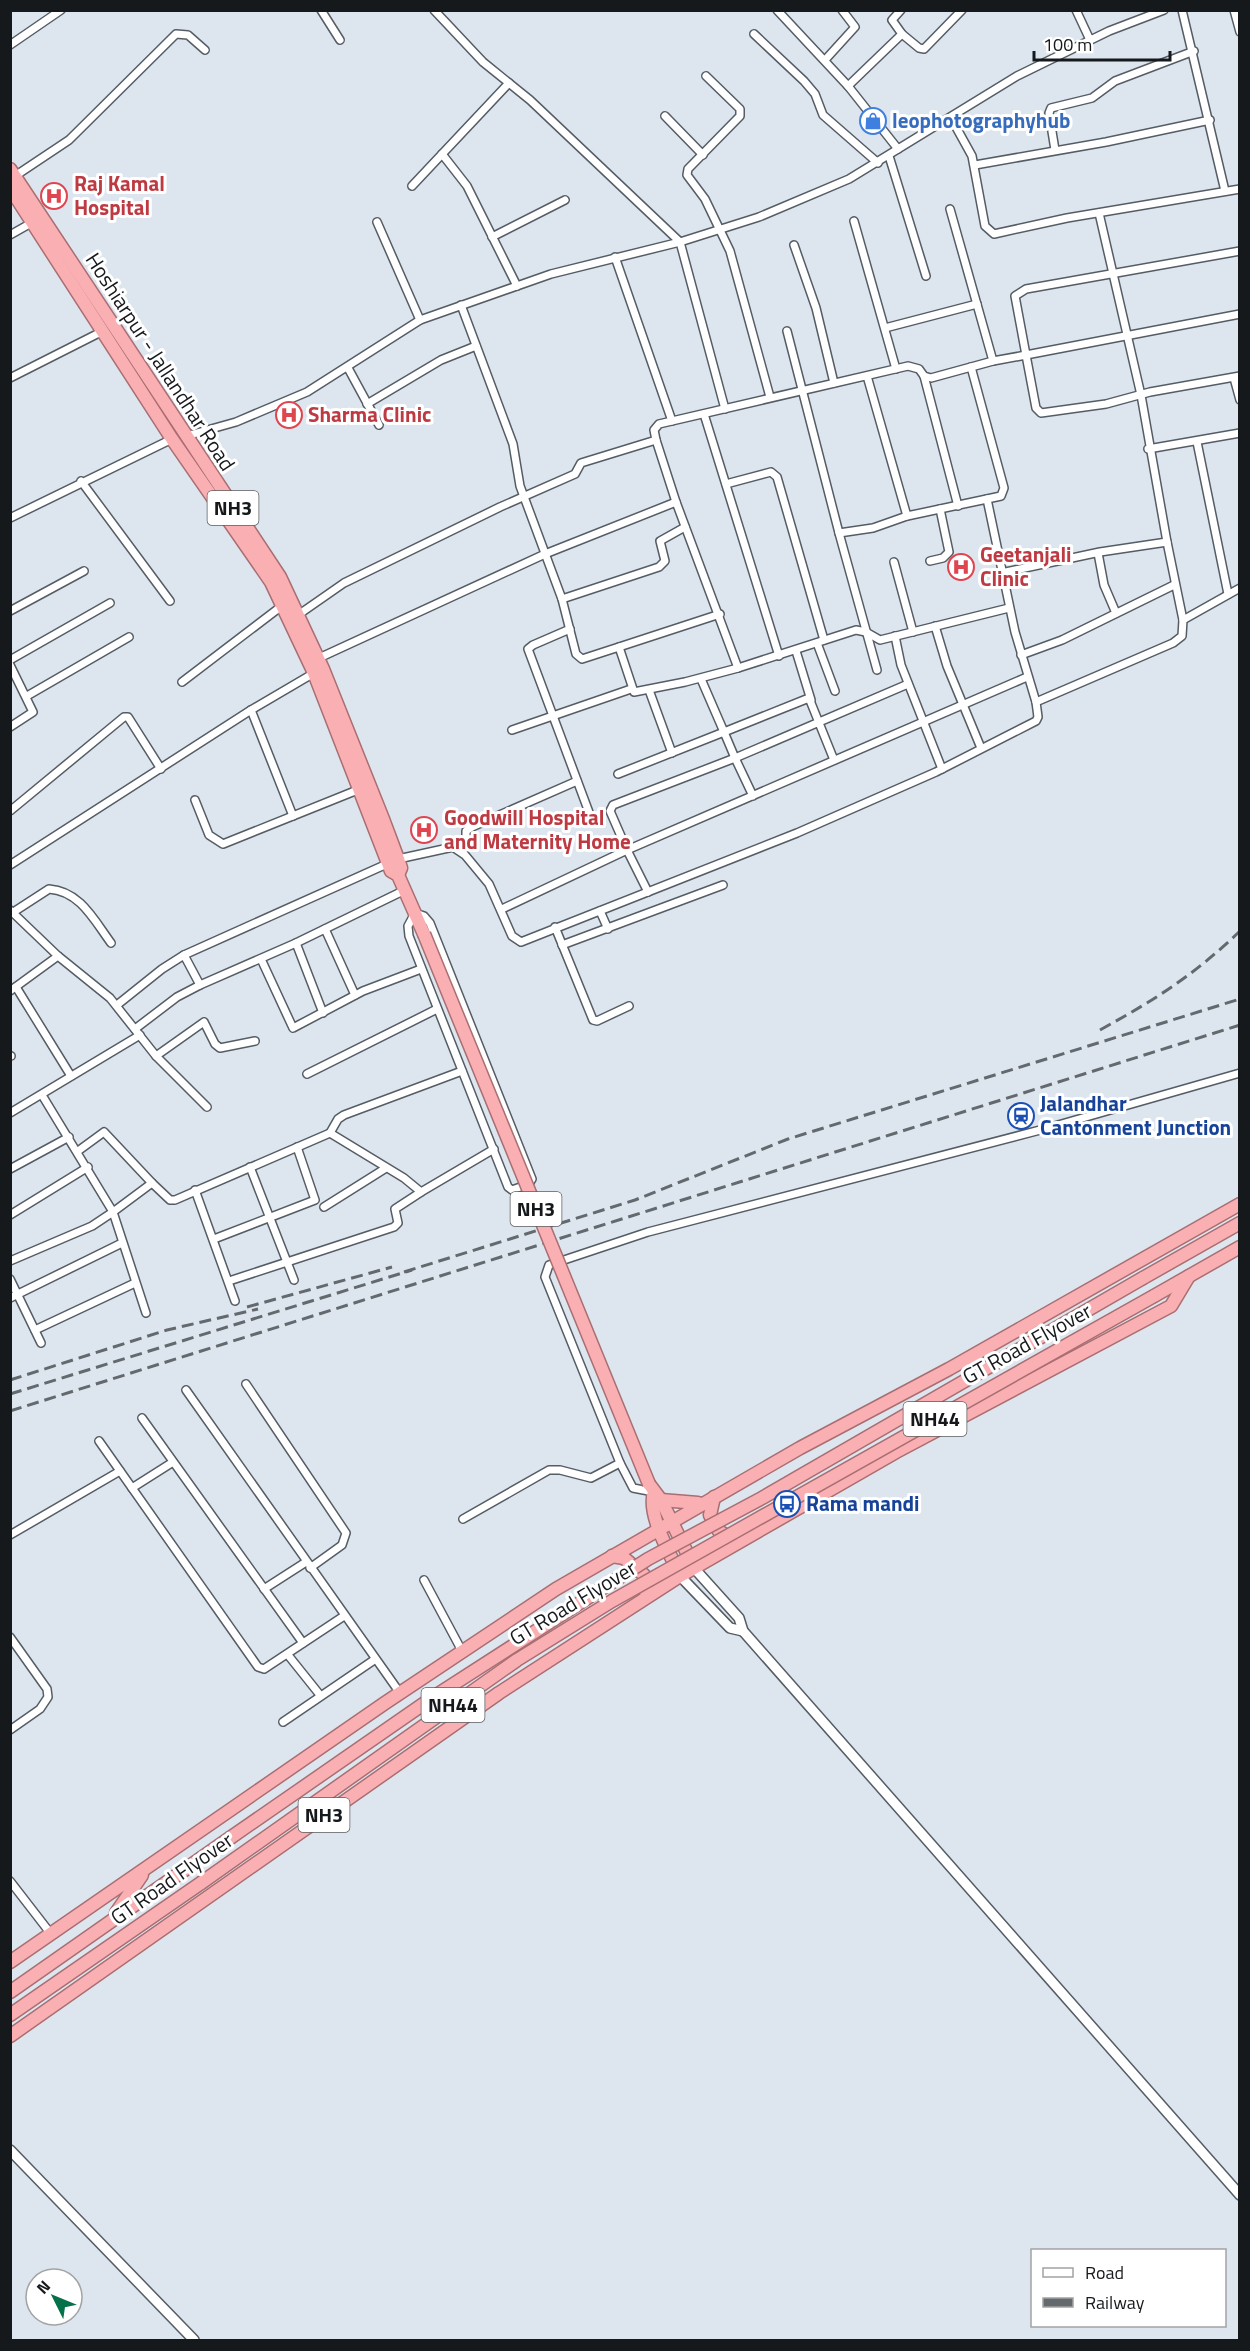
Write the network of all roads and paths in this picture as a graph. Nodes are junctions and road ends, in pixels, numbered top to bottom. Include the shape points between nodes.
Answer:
1 (61, 10) edge
2 (434, 10) edge
3 (777, 10) edge
4 (901, 10) edge
5 (962, 10) edge
6 (1076, 10) edge
7 (1138, 10) edge
8 (1164, 10) edge
9 (1182, 10) edge
10 (1234, 10) edge
11 (842, 11) edge
12 (326, 12) edge
13 (1139, 19) junction
14 (1239, 32) edge
15 (754, 34) dead end
16 (902, 34) junction
17 (340, 40) dead end
18 (1090, 40) junction
19 (10, 45) edge
20 (206, 50) dead end
21 (1194, 51) junction
22 (825, 60) junction
23 (706, 76) dead end
24 (509, 83) junction
25 (848, 86) junction
26 (665, 116) dead end
27 (951, 118) junction
28 (1210, 120) junction
29 (898, 150) junction
30 (1055, 150) junction
31 (442, 154) junction
32 (703, 155) junction
33 (889, 156) junction
34 (878, 163) junction
35 (975, 165) junction
36 (12, 178) edge
37 (412, 186) dead end
38 (1239, 189) edge
39 (1225, 191) junction
40 (565, 200) dead end
41 (950, 209) dead end
42 (1099, 213) junction
43 (854, 221) dead end
44 (33, 222) junction
45 (377, 222) dead end
46 (719, 230) junction
47 (10, 235) edge
48 (492, 237) junction
49 (680, 242) junction
50 (795, 245) dead end
51 (1239, 251) edge
52 (615, 257) junction
53 (1113, 275) junction
54 (926, 276) dead end
55 (517, 286) junction
56 (976, 304) junction
57 (461, 305) junction
58 (1239, 314) edge
59 (420, 320) junction
60 (885, 328) junction
61 (103, 331) junction
62 (787, 331) dead end
63 (1126, 335) junction
64 (476, 346) junction
65 (1026, 355) junction
66 (993, 361) junction
67 (971, 367) junction
68 (348, 368) junction
69 (896, 369) junction
70 (867, 376) junction
71 (924, 376) junction
72 (1237, 377) edge
73 (10, 378) edge
74 (834, 382) junction
75 (802, 390) junction
76 (1141, 394) junction
77 (770, 397) junction
78 (1239, 400) edge
79 (368, 404) junction
80 (725, 409) junction
81 (704, 414) junction
82 (672, 421) junction
83 (379, 424) dead end
84 (1239, 433) edge
85 (178, 437) junction
86 (656, 440) junction
87 (1197, 442) junction
88 (1149, 449) junction
89 (81, 481) junction
90 (726, 484) junction
91 (524, 497) junction
92 (987, 499) junction
93 (676, 502) junction
94 (958, 506) junction
95 (940, 509) junction
96 (907, 516) junction
97 (10, 518) edge
98 (685, 527) junction
99 (839, 533) junction
100 (1167, 542) junction
101 (1098, 553) junction
102 (545, 554) junction
103 (894, 561) dead end
104 (930, 561) dead end
105 (84, 572) dead end
106 (1001, 573) junction
107 (1174, 585) junction
108 (1239, 588) edge
109 (1228, 594) junction
110 (562, 599) junction
111 (170, 601) dead end
112 (110, 603) dead end
113 (283, 605) junction
114 (1009, 608) junction
115 (10, 611) edge
116 (1116, 613) junction
117 (720, 614) junction
118 (298, 615) junction
119 (1183, 620) junction
120 (935, 626) junction
121 (570, 629) junction
122 (866, 632) junction
123 (913, 632) junction
124 (895, 636) junction
125 (129, 637) dead end
126 (821, 641) junction
127 (619, 647) junction
128 (796, 651) junction
129 (1021, 655) junction
130 (779, 656) junction
131 (319, 658) junction
132 (10, 660) edge
133 (10, 665) edge
134 (738, 668) junction
135 (877, 670) dead end
136 (314, 673) junction
137 (1027, 677) junction
138 (701, 679) junction
139 (182, 682) dead end
140 (908, 684) junction
141 (631, 688) junction
142 (649, 690) junction
143 (835, 692) dead end
144 (27, 696) junction
145 (811, 700) junction
146 (1036, 702) junction
147 (962, 705) junction
148 (250, 710) junction
149 (552, 715) junction
150 (820, 722) junction
151 (922, 722) junction
152 (10, 727) edge
153 (512, 730) dead end
154 (724, 732) junction
155 (981, 748) junction
156 (672, 753) junction
157 (735, 758) junction
158 (834, 760) junction
159 (161, 769) junction
160 (942, 769) junction
161 (618, 774) dead end
162 (577, 781) junction
163 (360, 789) junction
164 (753, 796) junction
165 (195, 800) dead end
166 (10, 811) edge
167 (590, 815) dead end
168 (293, 816) junction
169 (460, 849) junction
170 (627, 850) junction
171 (394, 861) junction
172 (10, 865) edge
173 (723, 885) dead end
174 (405, 890) junction
175 (648, 892) junction
176 (502, 909) junction
177 (600, 910) junction
178 (11, 911) edge
179 (415, 913) junction
180 (555, 927) junction
181 (325, 929) junction
182 (608, 929) junction
183 (111, 943) dead end
184 (296, 943) junction
185 (562, 945) junction
186 (184, 955) junction
187 (58, 956) junction
188 (261, 959) junction
189 (421, 969) junction
190 (200, 985) junction
191 (13, 989) edge
192 (355, 995) junction
193 (117, 1005) junction
194 (629, 1006) dead end
195 (437, 1009) junction
196 (323, 1013) junction
197 (138, 1032) junction
198 (255, 1041) dead end
199 (156, 1056) junction
200 (462, 1071) junction
201 (1239, 1073) edge
202 (307, 1074) dead end
203 (71, 1076) junction
204 (42, 1095) junction
205 (207, 1107) dead end
206 (10, 1113) edge
207 (330, 1132) junction
208 (69, 1137) junction
209 (297, 1147) junction
210 (494, 1149) junction
211 (78, 1151) junction
212 (88, 1167) junction
213 (250, 1167) junction
214 (386, 1168) junction
215 (10, 1169) edge
216 (152, 1183) junction
217 (195, 1190) junction
218 (421, 1192) junction
219 (1239, 1204) edge
220 (324, 1207) dead end
221 (113, 1212) junction
222 (10, 1215) edge
223 (270, 1217) junction
224 (1239, 1223) edge
225 (214, 1239) junction
226 (122, 1243) junction
227 (1239, 1247) edge
228 (286, 1260) junction
229 (10, 1261) edge
230 (1188, 1276) junction
231 (10, 1279) edge
232 (294, 1280) dead end
233 (230, 1281) junction
234 (135, 1283) junction
235 (14, 1296) edge
236 (235, 1301) dead end
237 (146, 1313) dead end
238 (35, 1330) junction
239 (41, 1343) dead end
240 (246, 1384) dead end
241 (186, 1390) dead end
242 (142, 1418) dead end
243 (99, 1441) dead end
244 (173, 1462) junction
245 (620, 1463) junction
246 (120, 1471) junction
247 (132, 1488) junction
248 (655, 1492) junction
249 (714, 1497) junction
250 (703, 1503) junction
251 (463, 1519) dead end
252 (672, 1521) junction
253 (659, 1529) junction
254 (10, 1535) edge
255 (746, 1539) junction
256 (612, 1556) junction
257 (308, 1565) junction
258 (694, 1568) junction
259 (680, 1576) junction
260 (424, 1580) dead end
261 (264, 1589) junction
262 (643, 1602) junction
263 (344, 1616) junction
264 (743, 1631) junction
265 (10, 1637) edge
266 (303, 1643) junction
267 (462, 1651) junction
268 (288, 1655) junction
269 (374, 1660) junction
270 (400, 1693) junction
271 (320, 1695) junction
272 (283, 1722) dead end
273 (10, 1730) edge
274 (148, 1867) junction
275 (10, 1881) edge
276 (112, 1919) junction
277 (51, 1934) junction
278 (10, 1962) edge
279 (10, 1992) edge
280 (10, 2015) edge
281 (10, 2036) edge
282 (10, 2150) edge
283 (1239, 2195) edge
284 (194, 2340) edge

1 - 19 street
2 - 24 street via 474,54
3 - 22 street
4 - 16 street via 892,20
5 - 16 street via 924,49
6 - 18 street
7 - 13 street
8 - 13 street
9 - 21 street
10 - 14 street
11 - 22 street via 855,27
12 - 17 street
13 - 18 street
15 - 34 street via 804,81 824,115
16 - 25 street
18 - 27 street via 1017,76
20 - 36 street via 188,34 173,36 61,147
21 - 28 street
21 - 30 street via 1115,81 1092,98 1051,108
22 - 25 street
23 - 32 street via 741,112 739,119
24 - 31 street
24 - 49 street
25 - 29 street
26 - 32 street
27 - 29 street
27 - 35 street
28 - 30 street
28 - 39 street
29 - 33 street
30 - 35 street
31 - 37 street
31 - 48 street via 467,186
32 - 46 street via 688,169 687,176 705,199
33 - 34 street
33 - 54 street
34 - 46 street via 759,217
35 - 42 street via 985,226 992,234
36 - 44 highway, Hoshiarpur - Jallandhar Road / NH3
36 - 85 highway, Hoshiarpur - Jallandhar Road / NH3
38 - 39 street
39 - 42 street
40 - 48 street
41 - 56 street
42 - 53 street
43 - 60 street
44 - 47 street
44 - 61 highway, Hoshiarpur - Jallandhar Road / NH3
45 - 59 street
46 - 49 street
46 - 77 street via 736,268
48 - 55 street
49 - 52 street
49 - 80 street
50 - 74 street
51 - 53 street
52 - 55 street
52 - 82 street
53 - 63 street
53 - 65 street via 1016,293
55 - 57 street
56 - 60 street
56 - 66 street
57 - 59 street
57 - 64 street
58 - 63 street
59 - 68 street
60 - 69 street
61 - 73 street
61 - 85 highway, Hoshiarpur - Jallandhar Road / NH3
62 - 75 street
63 - 65 street
63 - 76 street
64 - 79 street via 441,360
64 - 91 street via 513,444
65 - 66 street
65 - 76 street via 1036,408 1041,413 1106,404
66 - 67 street
67 - 71 street via 931,378
67 - 92 street via 1004,488 1003,494
68 - 79 street
68 - 85 street via 269,410
69 - 70 street
69 - 71 street via 913,366
70 - 74 street
70 - 96 street
71 - 94 street
72 - 76 street
72 - 78 street
74 - 75 street
75 - 77 street
75 - 99 street
76 - 88 street
77 - 80 street
79 - 83 street
80 - 81 street
81 - 82 street
81 - 90 street
82 - 86 street via 655,428
84 - 87 street
85 - 89 street
85 - 113 highway, Hoshiarpur - Jallandhar Road / NH3
85 - 118 highway, Hoshiarpur - Jallandhar Road / NH3 via 280,577
86 - 91 street via 581,463 575,474
86 - 93 street
87 - 88 street
87 - 109 street
88 - 100 street
89 - 97 street
89 - 111 street
90 - 126 street via 771,472 777,477
90 - 130 street
91 - 102 street
91 - 118 street via 344,583
92 - 94 street
92 - 106 street
93 - 98 street
93 - 102 street
94 - 95 street
95 - 96 street
95 - 104 street via 950,552
96 - 99 street via 873,528
98 - 110 street via 660,541 665,561 659,567
98 - 117 street
99 - 122 street
100 - 101 street
100 - 107 street
101 - 106 street
101 - 116 street via 1104,585
102 - 110 street
102 - 131 street
103 - 123 street
105 - 115 street
106 - 114 street
107 - 116 street
107 - 119 street
108 - 109 street
109 - 119 street
110 - 121 street
112 - 132 street
113 - 136 highway, Hoshiarpur - Jallandhar Road / NH3
113 - 139 street
114 - 120 street
114 - 129 street
116 - 129 street
117 - 127 street
117 - 134 street
118 - 131 highway, Hoshiarpur - Jallandhar Road / NH3
119 - 146 street via 1182,636 1173,643
120 - 123 street
120 - 147 street
121 - 127 street via 576,654 582,659
121 - 149 street via 528,649
122 - 124 street via 880,640
122 - 126 street via 856,630
122 - 135 street
123 - 124 street
124 - 140 street
125 - 144 street
126 - 128 street
126 - 143 street
127 - 141 street
128 - 130 street
128 - 145 street
129 - 137 street
130 - 134 street
131 - 171 highway, Hoshiarpur - Jallandhar Road / NH3
133 - 144 street
134 - 138 street
136 - 148 street
136 - 163 highway, Hoshiarpur - Jallandhar Road / NH3
137 - 146 street
137 - 147 street
138 - 142 street
138 - 154 street
140 - 150 street
140 - 151 street
141 - 142 street via 637,693
141 - 149 street
142 - 156 street
144 - 152 street via 33,713
145 - 150 street
145 - 154 street via 807,698
146 - 155 street via 1036,721
147 - 151 street
147 - 155 street
148 - 159 street
148 - 168 street
149 - 153 street
149 - 162 street
150 - 157 street
150 - 158 street
151 - 158 street
151 - 160 street
154 - 156 street
154 - 157 street
155 - 160 street
156 - 161 street
157 - 164 street
157 - 170 street via 613,805 610,813
158 - 164 street
159 - 166 street via 135,725 124,717
159 - 172 street
160 - 175 street
162 - 167 street
162 - 169 street via 472,827 466,831 466,842
163 - 168 street
163 - 171 highway, Hoshiarpur - Jallandhar Road / NH3
164 - 170 street
165 - 168 street via 209,835 223,843
169 - 171 street via 450,847
169 - 176 street via 489,884
170 - 175 street
170 - 176 street
171 - 174 highway, Hoshiarpur - Jallandhar Road / NH3 via 392,871
171 - 186 street
173 - 182 street
174 - 179 highway, Hoshiarpur - Jallandhar Road / NH3
174 - 181 street
175 - 177 street
176 - 180 street via 512,936 519,942
177 - 180 street
177 - 182 street
178 - 183 street via 49,889 64,891 86,908
178 - 187 street
179 - 189 street via 408,931
179 - 210 street via 430,923 531,1183 509,1189
179 - 248 highway, NH3, bridge
180 - 185 street
181 - 184 street
181 - 192 street
182 - 185 street
184 - 188 street
184 - 196 street
185 - 194 street via 592,1020
186 - 190 street
186 - 193 street
187 - 191 street
187 - 193 street
188 - 190 street
188 - 196 street via 292,1028
189 - 192 street
189 - 195 street
190 - 197 street via 177,998
191 - 203 street
192 - 196 street
193 - 197 street
195 - 200 street
195 - 202 street
197 - 199 street
197 - 203 street
198 - 199 street via 220,1048 204,1022
199 - 205 street
200 - 207 street via 344,1115
200 - 210 street
201 - 245 street via 1044,1129 648,1232 549,1265 545,1277
203 - 204 street
204 - 206 street
204 - 208 street
207 - 209 street
207 - 214 street
208 - 211 street
208 - 215 street
209 - 213 street
209 - 223 street via 315,1200
210 - 218 street
211 - 212 street
211 - 216 street via 104,1132
212 - 221 street
212 - 222 street
213 - 217 street
213 - 223 street
214 - 218 street
214 - 220 street
216 - 217 street via 172,1201
216 - 221 street
217 - 225 street
218 - 228 street via 394,1210 398,1223 393,1227
219 - 249 highway
221 - 226 street
221 - 229 street via 92,1226
223 - 225 street
223 - 228 street
224 - 276 highway, GT Road Flyover / NH44, bridge via 762,1498 648,1559 435,1696
225 - 233 street
226 - 234 street
226 - 235 street
227 - 230 highway, NH44
228 - 232 street
228 - 233 street
230 - 255 highway via 1171,1305 896,1452
230 - 280 highway, GT Road Flyover / NH44, bridge via 612,1600 517,1660
231 - 235 street
233 - 236 street
234 - 237 street
234 - 238 street
235 - 238 street
238 - 239 street
240 - 257 street via 346,1533 342,1545
241 - 257 street
242 - 244 street
243 - 246 street
244 - 247 street
244 - 261 street
245 - 248 street via 633,1488
245 - 251 street via 591,1478 549,1470
246 - 247 street
246 - 254 street
247 - 268 street via 258,1667 264,1669
248 - 250 highway via 685,1504
248 - 252 highway, NH3
248 - 253 highway via 652,1498
249 - 250 highway
249 - 255 highway via 710,1515 719,1531 732,1540
250 - 252 highway
252 - 253 highway
252 - 258 highway, NH3
253 - 256 highway, NH3
253 - 259 highway
255 - 258 highway
256 - 262 highway via 624,1558 644,1575 647,1589
256 - 267 highway, NH3
257 - 261 street
257 - 263 street
258 - 259 highway, NH3
258 - 264 street via 739,1618
259 - 262 highway, NH3
259 - 264 street via 730,1628
260 - 267 street
261 - 266 street
262 - 281 highway, NH3 via 499,1693
263 - 266 street
263 - 269 street
264 - 283 street
265 - 273 street via 47,1689 48,1697 40,1709
266 - 268 street
267 - 270 highway, NH3
268 - 271 street
269 - 270 street
269 - 271 street
270 - 274 highway, NH3
271 - 272 street
274 - 276 highway
274 - 277 highway, NH3
275 - 277 street
276 - 279 highway, NH44
277 - 278 highway, NH3
282 - 284 street

